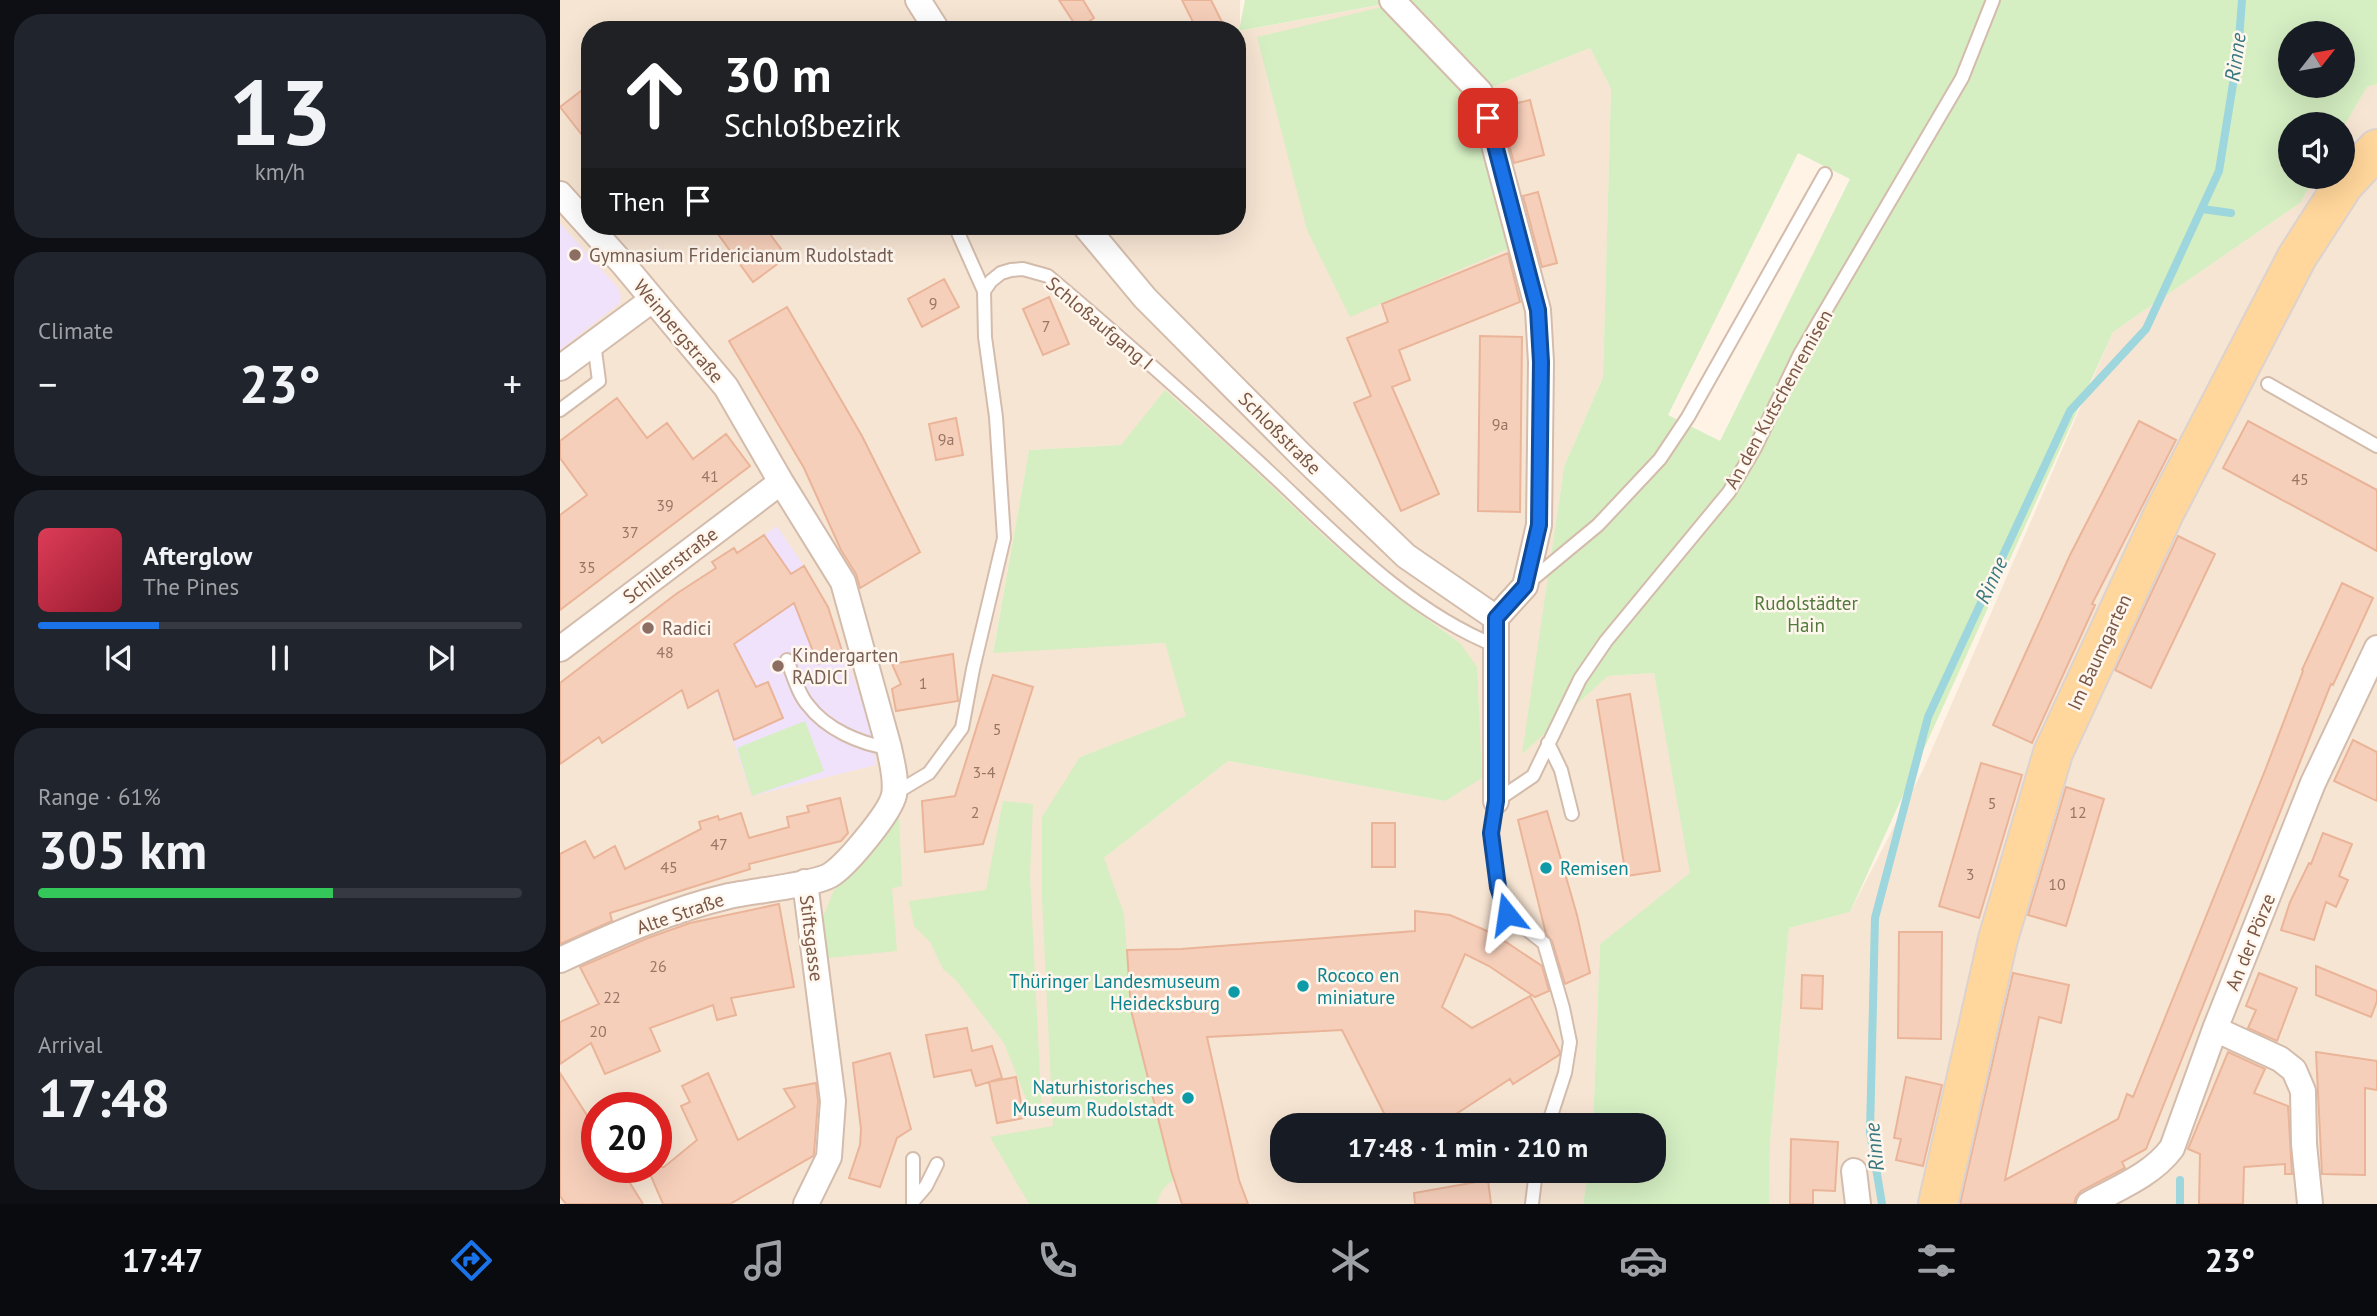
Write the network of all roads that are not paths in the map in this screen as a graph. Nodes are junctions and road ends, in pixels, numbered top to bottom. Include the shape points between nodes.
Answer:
1 (918, 0) edge
2 (1392, 0) edge
3 (1993, 0) edge
4 (931, 21) edge
5 (2377, 149) edge
6 (1825, 174) dead end
7 (560, 194) edge
8 (581, 217) edge
9 (597, 235) edge
10 (959, 235) edge
11 (1092, 235) edge
12 (984, 292) junction
13 (652, 300) junction
14 (594, 343) junction
15 (560, 368) edge
16 (2268, 384) dead end
17 (560, 410) edge
18 (2377, 446) edge
19 (781, 482) junction
20 (1525, 586) junction
21 (1496, 618) junction
22 (1496, 646) junction
23 (2377, 648) edge
24 (560, 649) edge
25 (788, 660) dead end
26 (1548, 743) junction
27 (889, 748) junction
28 (894, 794) junction
29 (1496, 801) junction
30 (1572, 814) dead end
31 (805, 882) junction
32 (560, 960) edge
33 (2215, 1029) junction
34 (1551, 1113) edge
35 (912, 1159) dead end
36 (937, 1164) dead end
37 (1854, 1171) dead end
38 (1535, 1183) edge
39 (808, 1197) edge
40 (914, 1202) edge
41 (784, 1204) edge
42 (1532, 1204) edge
43 (1858, 1204) edge
44 (1938, 1204) edge
45 (2089, 1204) edge
46 (2309, 1204) edge

1 - 4 street
2 - 20 street via 1480,92 1538,310 1539,525
3 - 26 lane, An den Kutschenremisen via 1962,78 1800,354 1729,492 1606,641 1580,679
5 - 44 main road, Im Baumgarten via 2344,184 2297,257 2164,513 2053,753 1998,939
6 - 20 lane via 1660,459 1598,526
7 - 8 street, Weinbergstraße
9 - 13 street, Weinbergstraße
10 - 12 lane
11 - 21 street, Schloßstraße via 1145,298 1406,556
12 - 22 lane, Schloßaufgang I via 991,281 1011,270 1048,276 1353,551 1464,633
12 - 28 lane via 1004,538 962,728 929,773
13 - 14 street
13 - 19 street, Weinbergstraße via 726,387
14 - 15 street
14 - 17 lane via 599,381
16 - 18 lane
19 - 24 street, Schillerstraße
19 - 27 street via 843,582
20 - 21 street
21 - 22 street
22 - 29 street
23 - 33 street, An der Pörze via 2313,783
25 - 27 lane via 806,704 828,725 872,746
26 - 29 lane, An den Kutschenremisen via 1533,776
26 - 30 lane via 1562,770
27 - 28 street
28 - 31 street, Stiftsgasse via 889,810 846,862 831,876
29 - 34 lane via 1491,833 1498,887 1507,914 1544,943 1570,1042
31 - 32 street, Alte Straße via 729,896 672,913
31 - 39 street, Stiftsgasse via 833,1101 829,1157
33 - 45 street, An der Pörze via 2172,1148 2150,1171
33 - 46 street via 2294,1070 2304,1091
35 - 40 lane
36 - 40 lane
37 - 43 street
38 - 42 lane
39 - 41 street

